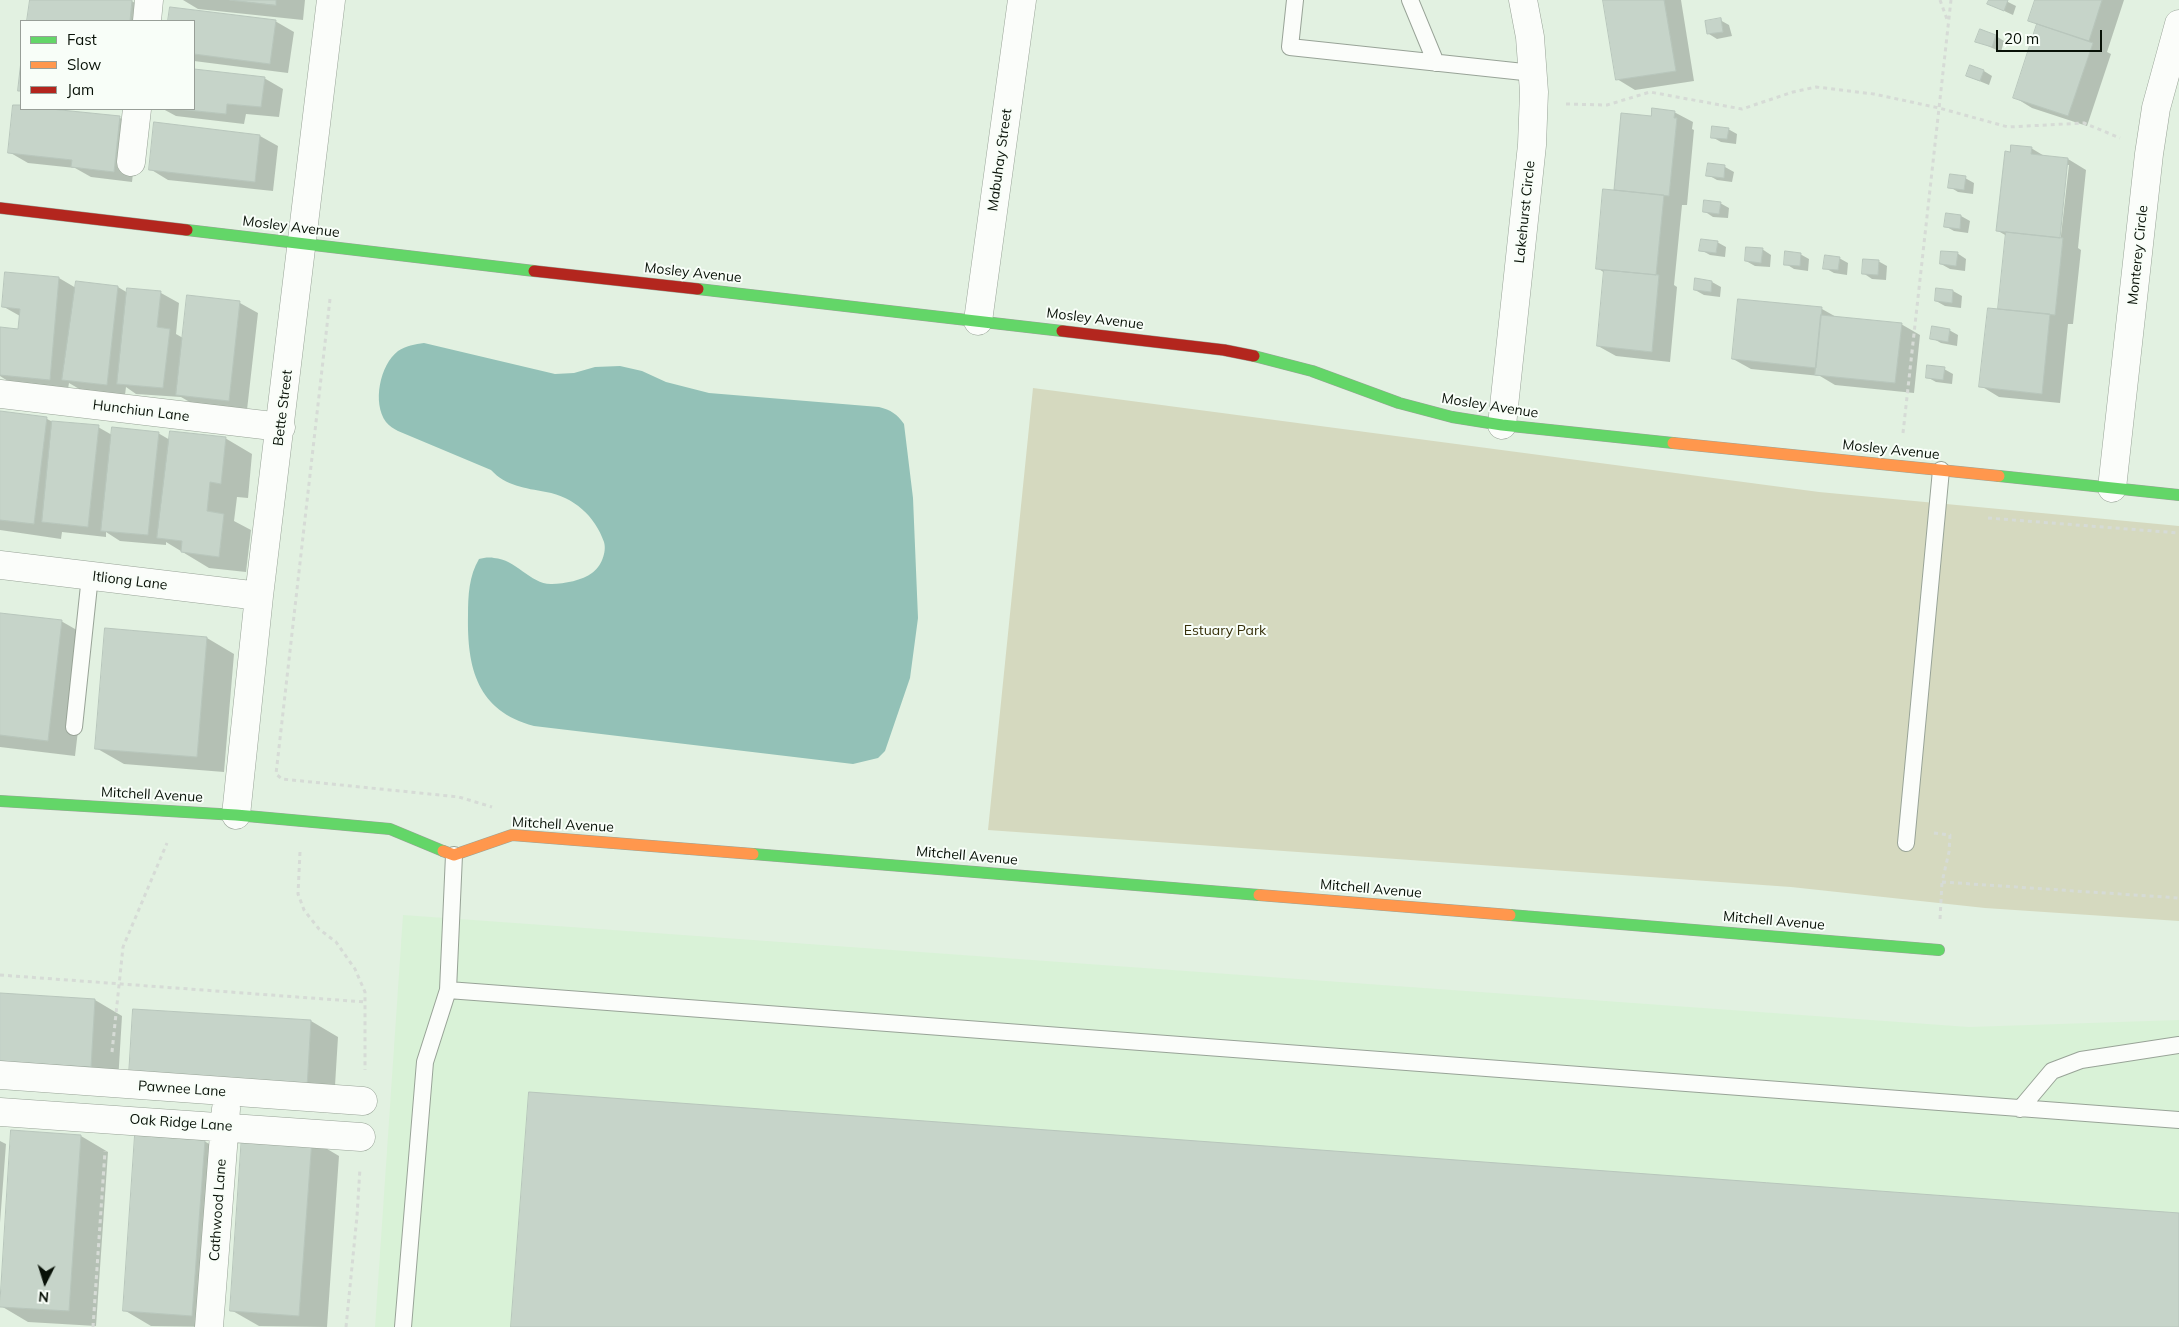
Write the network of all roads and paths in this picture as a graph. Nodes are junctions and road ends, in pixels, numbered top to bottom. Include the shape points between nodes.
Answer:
1 (149, 0) edge
2 (331, 0) edge
3 (1022, 0) edge
4 (1295, 0) edge
5 (1410, 0) edge
6 (1523, 0) edge
7 (1940, 0) edge
8 (1951, 0) edge
9 (147, 20) edge
10 (1949, 22) junction
11 (2179, 24) edge
12 (1436, 63) junction
13 (1533, 73) junction
14 (1533, 103) junction
15 (1939, 108) junction
16 (137, 110) edge
17 (2149, 154) junction
18 (132, 162) dead end
19 (0, 208) edge
20 (303, 244) junction
21 (331, 290) dead end
22 (978, 321) junction
23 (0, 394) edge
24 (1502, 425) junction
25 (281, 427) junction
26 (1900, 466) junction
27 (1941, 470) junction
28 (2112, 488) junction
29 (2179, 494) edge
30 (1988, 518) dead end
31 (2179, 533) edge
32 (0, 566) edge
33 (90, 576) junction
34 (259, 596) junction
35 (74, 727) dead end
36 (0, 801) edge
37 (500, 809) dead end
38 (180, 812) junction
39 (236, 815) junction
40 (1950, 835) dead end
41 (1906, 843) dead end
42 (454, 855) junction
43 (2179, 898) edge
44 (1931, 914) dead end
45 (1941, 915) dead end
46 (1939, 950) dead end
47 (0, 975) edge
48 (120, 985) junction
49 (448, 990) junction
50 (366, 1002) dead end
51 (2179, 1045) edge
52 (2, 1076) edge
53 (109, 1084) junction
54 (227, 1093) junction
55 (363, 1101) dead end
56 (2020, 1109) junction
57 (107, 1118) junction
58 (1, 1119) edge
59 (2179, 1120) edge
60 (225, 1126) junction
61 (361, 1137) dead end
62 (93, 1327) edge
63 (209, 1327) edge
64 (402, 1327) edge

1 - 9 street
2 - 20 street, Bette Street
3 - 22 street, Mabuhay Street
4 - 12 lane via 1290,47
5 - 12 lane
6 - 13 street, Lakehurst Circle
7 - 10 path
8 - 10 path
10 - 15 path
11 - 17 street, Monterey Circle via 2156,108
12 - 13 lane
13 - 14 street, Lakehurst Circle
14 - 15 path via 1606,105 1650,92 1742,109 1816,87 1874,94
14 - 24 street, Lakehurst Circle via 1532,145
15 - 17 path via 2008,127 2084,123
15 - 26 path
16 - 18 street
17 - 28 street, Monterey Circle
19 - 20 street, Mosley Avenue
20 - 22 street, Mosley Avenue
20 - 25 street, Bette Street
21 - 37 path via 276,774 282,779 459,797
22 - 24 street, Mosley Avenue via 1234,352 1312,371 1399,403 1452,417
23 - 25 street, Hunchiun Lane
24 - 26 street, Mosley Avenue
25 - 34 street, Bette Street
26 - 27 street, Mosley Avenue
27 - 28 street, Mosley Avenue
27 - 41 lane
28 - 29 street, Mosley Avenue
30 - 31 path
32 - 33 street, Itliong Lane
33 - 34 street, Itliong Lane
33 - 35 lane
34 - 39 street, Bette Street
36 - 38 street, Mitchell Avenue
38 - 39 street, Mitchell Avenue
38 - 48 path via 124,947
39 - 42 street, Mitchell Avenue via 390,829
40 - 43 path via 1942,882
42 - 46 street, Mitchell Avenue via 512,835
42 - 49 lane
44 - 45 path
47 - 48 path
48 - 50 path
48 - 53 path
49 - 56 lane
49 - 64 lane via 425,1062
51 - 56 lane via 2081,1060 2052,1071
52 - 53 street, Pawnee Lane
52 - 58 street
53 - 54 street, Pawnee Lane
54 - 55 street, Pawnee Lane
54 - 60 street, Cathwood Lane
56 - 59 lane
57 - 58 street, Oak Ridge Lane
57 - 60 street, Oak Ridge Lane
57 - 62 path
60 - 61 street, Oak Ridge Lane
60 - 63 street, Cathwood Lane

